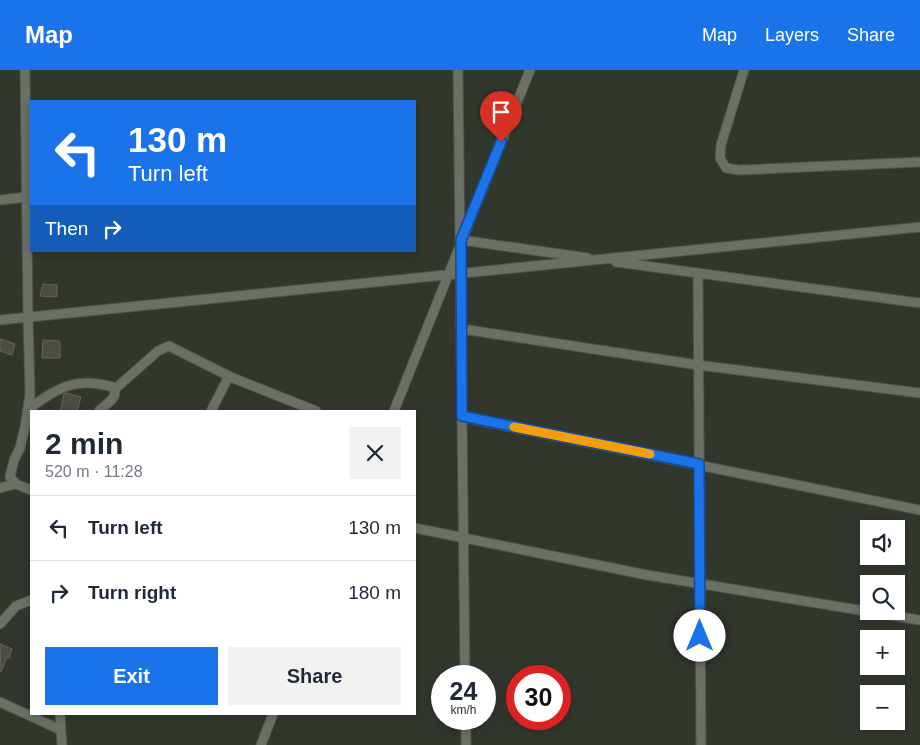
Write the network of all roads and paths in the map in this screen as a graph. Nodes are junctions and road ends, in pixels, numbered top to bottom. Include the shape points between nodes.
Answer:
1 (25, 70) edge
2 (458, 70) edge
3 (530, 70) edge
4 (744, 70) edge
5 (920, 162) edge
6 (26, 197) junction
7 (0, 200) edge
8 (920, 227) edge
9 (461, 240) junction
10 (601, 260) junction
11 (698, 273) junction
12 (462, 274) junction
13 (447, 276) junction
14 (920, 303) edge
15 (28, 317) junction
16 (0, 320) edge
17 (462, 329) junction
18 (698, 365) junction
19 (228, 376) junction
20 (115, 389) junction
21 (920, 393) edge
22 (28, 409) junction
23 (100, 410) edge
24 (211, 410) edge
25 (313, 410) edge
26 (394, 410) edge
27 (462, 416) junction
28 (30, 447) edge
29 (20, 448) junction
30 (699, 464) junction
31 (16, 484) junction
32 (0, 488) edge
33 (30, 490) edge
34 (920, 510) edge
35 (416, 528) edge
36 (463, 538) junction
37 (700, 582) junction
38 (30, 600) edge
39 (920, 620) edge
40 (0, 624) edge
41 (465, 665) edge
42 (0, 702) edge
43 (60, 715) edge
44 (273, 715) edge
45 (61, 730) junction
46 (466, 730) edge
47 (62, 745) edge
48 (261, 745) edge
49 (466, 745) edge
50 (701, 745) edge

1 - 6 street
2 - 9 street
3 - 9 street
4 - 5 street via 721,145 720,158 726,168
6 - 7 street
6 - 15 street
8 - 10 street
9 - 10 street
9 - 12 street
9 - 13 street
10 - 11 street
10 - 12 street
11 - 14 street
11 - 18 street
12 - 13 street
12 - 17 street
13 - 15 street
13 - 26 street
15 - 16 street
15 - 22 street
17 - 18 street
17 - 27 street
18 - 21 street
18 - 30 street
19 - 20 street via 169,346 158,351
19 - 24 street
19 - 25 street
20 - 22 street via 74,383 57,389
20 - 23 street via 115,396
22 - 29 street
27 - 30 street
27 - 36 street
28 - 29 street
29 - 31 street via 10,477
30 - 34 street
30 - 37 street
31 - 32 street
31 - 33 street
35 - 36 street
36 - 37 street
36 - 41 street
37 - 39 street
37 - 50 street
38 - 40 street via 16,606
42 - 45 street
43 - 45 street
44 - 48 street
45 - 47 street
46 - 49 street

